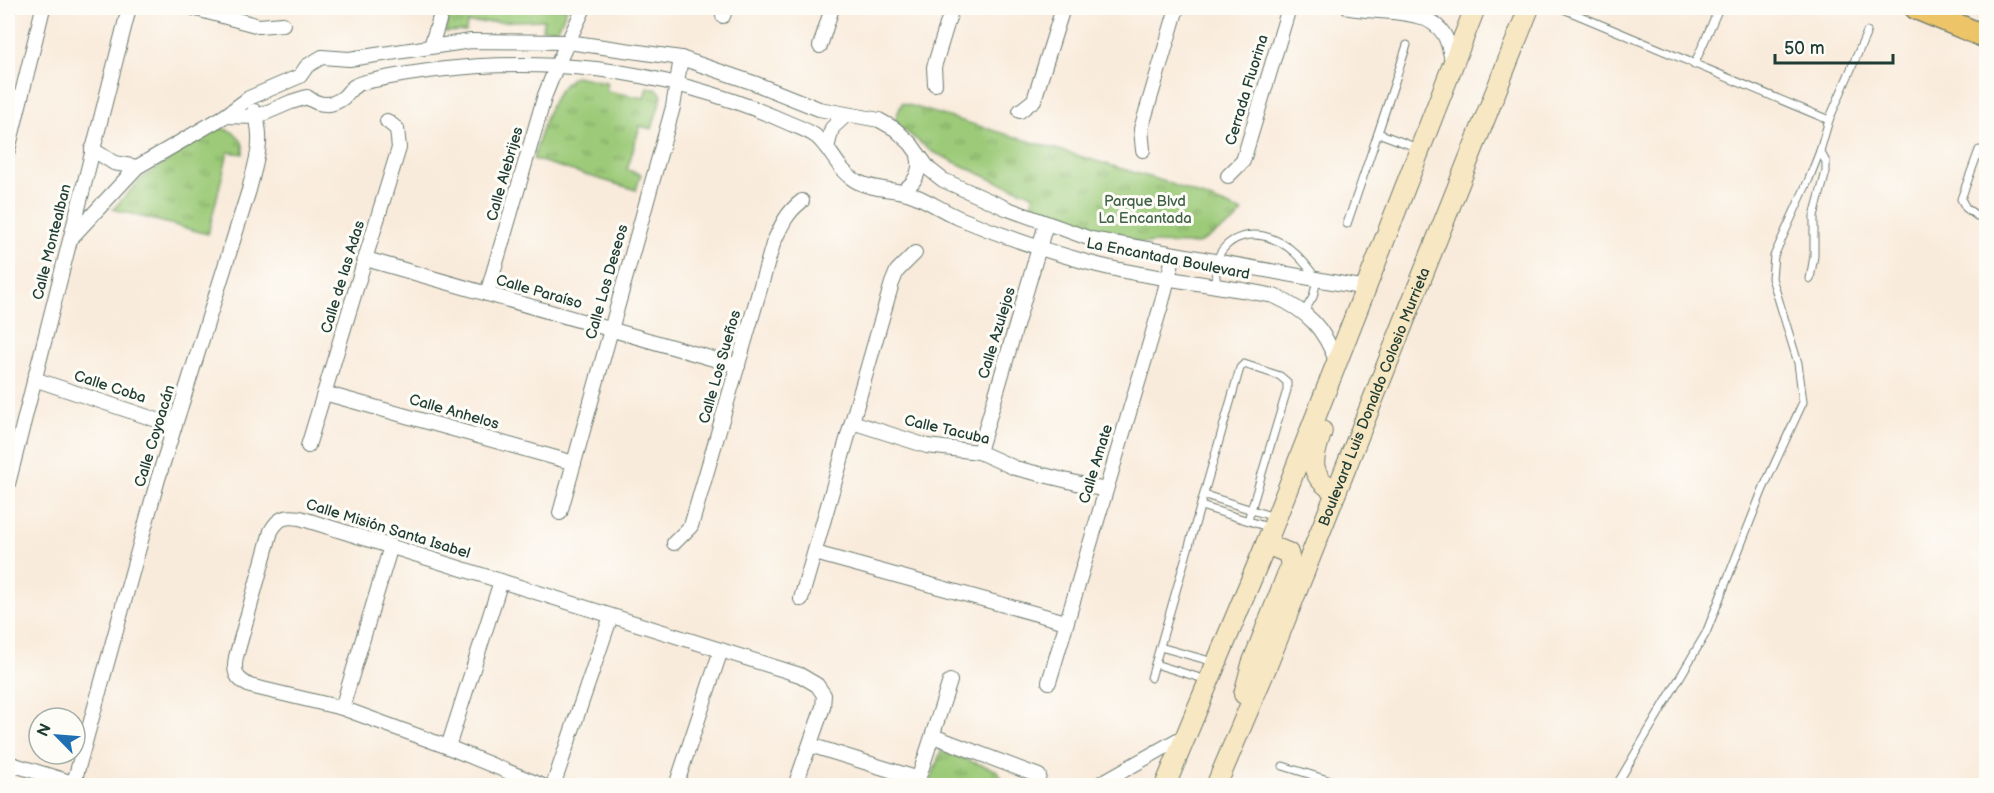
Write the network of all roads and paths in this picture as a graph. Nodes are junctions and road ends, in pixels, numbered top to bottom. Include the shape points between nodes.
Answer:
1 (43, 8) edge
2 (129, 8) edge
3 (193, 8) edge
4 (442, 8) edge
5 (584, 8) edge
6 (832, 8) edge
7 (952, 8) edge
8 (1063, 8) edge
9 (1177, 8) edge
10 (1289, 8) edge
11 (1348, 8) edge
12 (1475, 8) edge
13 (1529, 8) edge
14 (1561, 8) edge
15 (1719, 8) edge
16 (1916, 8) edge
17 (1372, 9) edge
18 (283, 24) dead end
19 (1867, 32) dead end
20 (1986, 37) edge
21 (567, 42) junction
22 (1407, 45) dead end
23 (431, 46) junction
24 (820, 46) dead end
25 (400, 50) junction
26 (681, 58) junction
27 (556, 65) junction
28 (1453, 65) junction
29 (1694, 65) junction
30 (404, 75) junction
31 (300, 76) junction
32 (935, 84) dead end
33 (676, 85) junction
34 (307, 97) junction
35 (249, 98) junction
36 (1020, 111) dead end
37 (846, 115) junction
38 (225, 116) junction
39 (256, 117) junction
40 (1829, 120) junction
41 (387, 121) dead end
42 (1378, 133) junction
43 (827, 148) junction
44 (1420, 148) junction
45 (92, 149) junction
46 (8, 150) edge
47 (1143, 150) dead end
48 (1979, 150) dead end
49 (1820, 151) junction
50 (918, 156) junction
51 (137, 167) junction
52 (1228, 176) dead end
53 (902, 191) junction
54 (802, 201) dead end
55 (1986, 214) edge
56 (1047, 224) junction
57 (1347, 224) dead end
58 (70, 240) junction
59 (1040, 248) junction
60 (915, 253) dead end
61 (1174, 255) junction
62 (366, 259) junction
63 (1217, 261) junction
64 (1168, 279) junction
65 (1810, 279) dead end
66 (1317, 280) junction
67 (1218, 286) junction
68 (1366, 288) junction
69 (487, 294) junction
70 (1304, 312) junction
71 (611, 330) junction
72 (1336, 363) junction
73 (738, 366) junction
74 (34, 379) junction
75 (1327, 388) junction
76 (324, 393) junction
77 (852, 422) junction
78 (175, 426) junction
79 (308, 446) dead end
80 (979, 452) junction
81 (574, 463) junction
82 (8, 484) edge
83 (1105, 490) junction
84 (1336, 492) junction
85 (1205, 495) junction
86 (1202, 506) junction
87 (1251, 510) junction
88 (560, 513) dead end
89 (1248, 520) junction
90 (1272, 530) junction
91 (674, 543) dead end
92 (391, 546) junction
93 (815, 553) junction
94 (501, 581) junction
95 (801, 599) dead end
96 (611, 616) junction
97 (1066, 622) junction
98 (1160, 647) junction
99 (721, 650) junction
100 (1155, 664) junction
101 (1213, 672) junction
102 (1151, 678) dead end
103 (950, 681) dead end
104 (1049, 682) dead end
105 (342, 708) junction
106 (1188, 734) junction
107 (933, 736) junction
108 (1235, 741) junction
109 (810, 745) junction
110 (448, 747) junction
111 (8, 764) edge
112 (1283, 766) dead end
113 (1039, 776) dead end
114 (917, 782) edge
115 (73, 784) edge
116 (543, 786) edge
117 (553, 786) edge
118 (676, 786) edge
119 (795, 786) edge
120 (1096, 786) edge
121 (1165, 786) edge
122 (1216, 786) edge
123 (1347, 786) edge
124 (1616, 786) edge

1 - 46 street
2 - 45 street, Calle Montealban
3 - 18 street via 259,26
4 - 23 street
5 - 21 street, Calle Alebrijes
6 - 24 street
7 - 32 street via 934,67
8 - 36 street via 1034,100
9 - 47 street via 1141,129
10 - 52 street, Cerrada Fluorina via 1243,161
11 - 17 street
12 - 28 main road
13 - 84 main road, Boulevard Luis Donaldo Colosio Murrieta
14 - 29 lane
15 - 29 lane
16 - 20 main road
17 - 28 street via 1430,20 1447,40
19 - 40 lane
21 - 23 street, La Encantada Boulevard via 490,40
21 - 26 street, La Encantada Boulevard
21 - 27 street, Calle Alebrijes
22 - 42 lane
23 - 25 street, La Encantada Boulevard
25 - 30 street
25 - 31 street, La Encantada Boulevard via 349,59 322,57
26 - 33 street, Calle Los Deseos
26 - 37 street, La Encantada Boulevard via 819,109
27 - 30 street, La Encantada Boulevard via 449,69
27 - 33 street, La Encantada Boulevard
27 - 69 street, Calle Alebrijes
28 - 44 main road
29 - 40 lane
30 - 34 street, La Encantada Boulevard via 355,86 330,104 318,104
31 - 34 street via 300,86
31 - 35 street, La Encantada Boulevard
33 - 43 street, La Encantada Boulevard via 765,113 816,137
33 - 71 street, Calle Los Deseos
34 - 39 street
35 - 38 street, La Encantada Boulevard
35 - 39 street, Calle Coyoacán
37 - 43 street via 832,128
37 - 50 street, La Encantada Boulevard via 879,120 895,129
38 - 39 street
38 - 51 street, La Encantada Boulevard
39 - 78 street, Calle Coyoacán via 261,135 259,152
40 - 49 lane
41 - 62 street, Calle de las Adas via 397,129 399,148
42 - 44 lane
42 - 57 lane
43 - 53 street, La Encantada Boulevard via 836,164 857,182 874,189
44 - 68 main road
45 - 51 street via 114,163
45 - 58 street, Calle Montealban
48 - 55 lane via 1961,199 1977,216
49 - 65 lane via 1826,172 1814,216
49 - 124 lane via 1774,256 1772,278 1798,363 1803,402 1763,489 1706,633
50 - 53 street via 919,171
50 - 56 street, La Encantada Boulevard via 943,180
51 - 58 street, La Encantada Boulevard
53 - 59 street, La Encantada Boulevard
54 - 73 street, Calle Los Sueños via 790,210 779,230
56 - 59 street, Calle Azulejos
56 - 61 street, La Encantada Boulevard via 1091,239
58 - 74 street, Calle Montealban
59 - 64 street, La Encantada Boulevard
59 - 80 street, Calle Azulejos
60 - 77 street via 892,282
61 - 63 street, La Encantada Boulevard
61 - 64 street, Calle Amate
62 - 69 street, Calle Paraíso
62 - 76 street, Calle de las Adas
63 - 66 street, La Encantada Boulevard
63 - 66 lane via 1229,242 1250,235 1262,236 1294,252
63 - 67 lane
64 - 67 street, La Encantada Boulevard
64 - 83 street, Calle Amate
66 - 68 street, La Encantada Boulevard
66 - 70 lane
67 - 70 street, La Encantada Boulevard via 1274,296
68 - 72 main road
69 - 71 street, Calle Paraíso
70 - 72 street, La Encantada Boulevard via 1330,344
71 - 73 street, Calle Paraíso
71 - 81 street, Calle Los Deseos
72 - 75 main road
73 - 91 street, Calle Los Sueños via 691,526
74 - 78 street, Calle Coba
74 - 82 street, Calle Montealban
75 - 84 main road via 1329,406 1314,469 1318,479
75 - 90 main road
76 - 79 street, Calle de las Adas
76 - 81 street, Calle Anhelos
77 - 80 street, Calle Tacuba via 927,446
77 - 93 street
78 - 115 street, Calle Coyoacán
80 - 83 street, Calle Tacuba via 1015,468
81 - 88 street, Calle Los Deseos
83 - 97 street, Calle Amate
84 - 108 main road, Boulevard Luis Donaldo Colosio Murrieta
85 - 86 lane
85 - 87 lane
85 - 87 lane via 1240,368 1246,364 1287,382
86 - 89 lane
86 - 98 lane
87 - 89 lane
87 - 90 lane
89 - 90 lane
90 - 101 main road
90 - 108 main road via 1288,552 1291,565 1252,664
92 - 94 street, Calle Misión Santa Isabel
92 - 105 street
92 - 105 street, Calle Misión Santa Isabel via 286,516 271,531 236,657 236,675 250,686
93 - 95 street
93 - 97 street
94 - 96 street, Calle Misión Santa Isabel
94 - 110 street
96 - 99 street, Calle Misión Santa Isabel
96 - 117 street
97 - 104 street, Calle Amate
98 - 100 lane
98 - 101 lane
99 - 109 street, Calle Misión Santa Isabel via 800,675 821,688 823,707
99 - 118 street
100 - 101 lane
100 - 102 lane
101 - 106 main road
103 - 107 street
105 - 110 street, Calle Misión Santa Isabel
106 - 120 street
106 - 121 main road
107 - 113 street
107 - 114 street
108 - 122 main road, Boulevard Luis Donaldo Colosio Murrieta
109 - 114 street
109 - 119 street, Calle Misión Santa Isabel
110 - 116 street, Calle Misión Santa Isabel
111 - 115 street
112 - 123 lane

